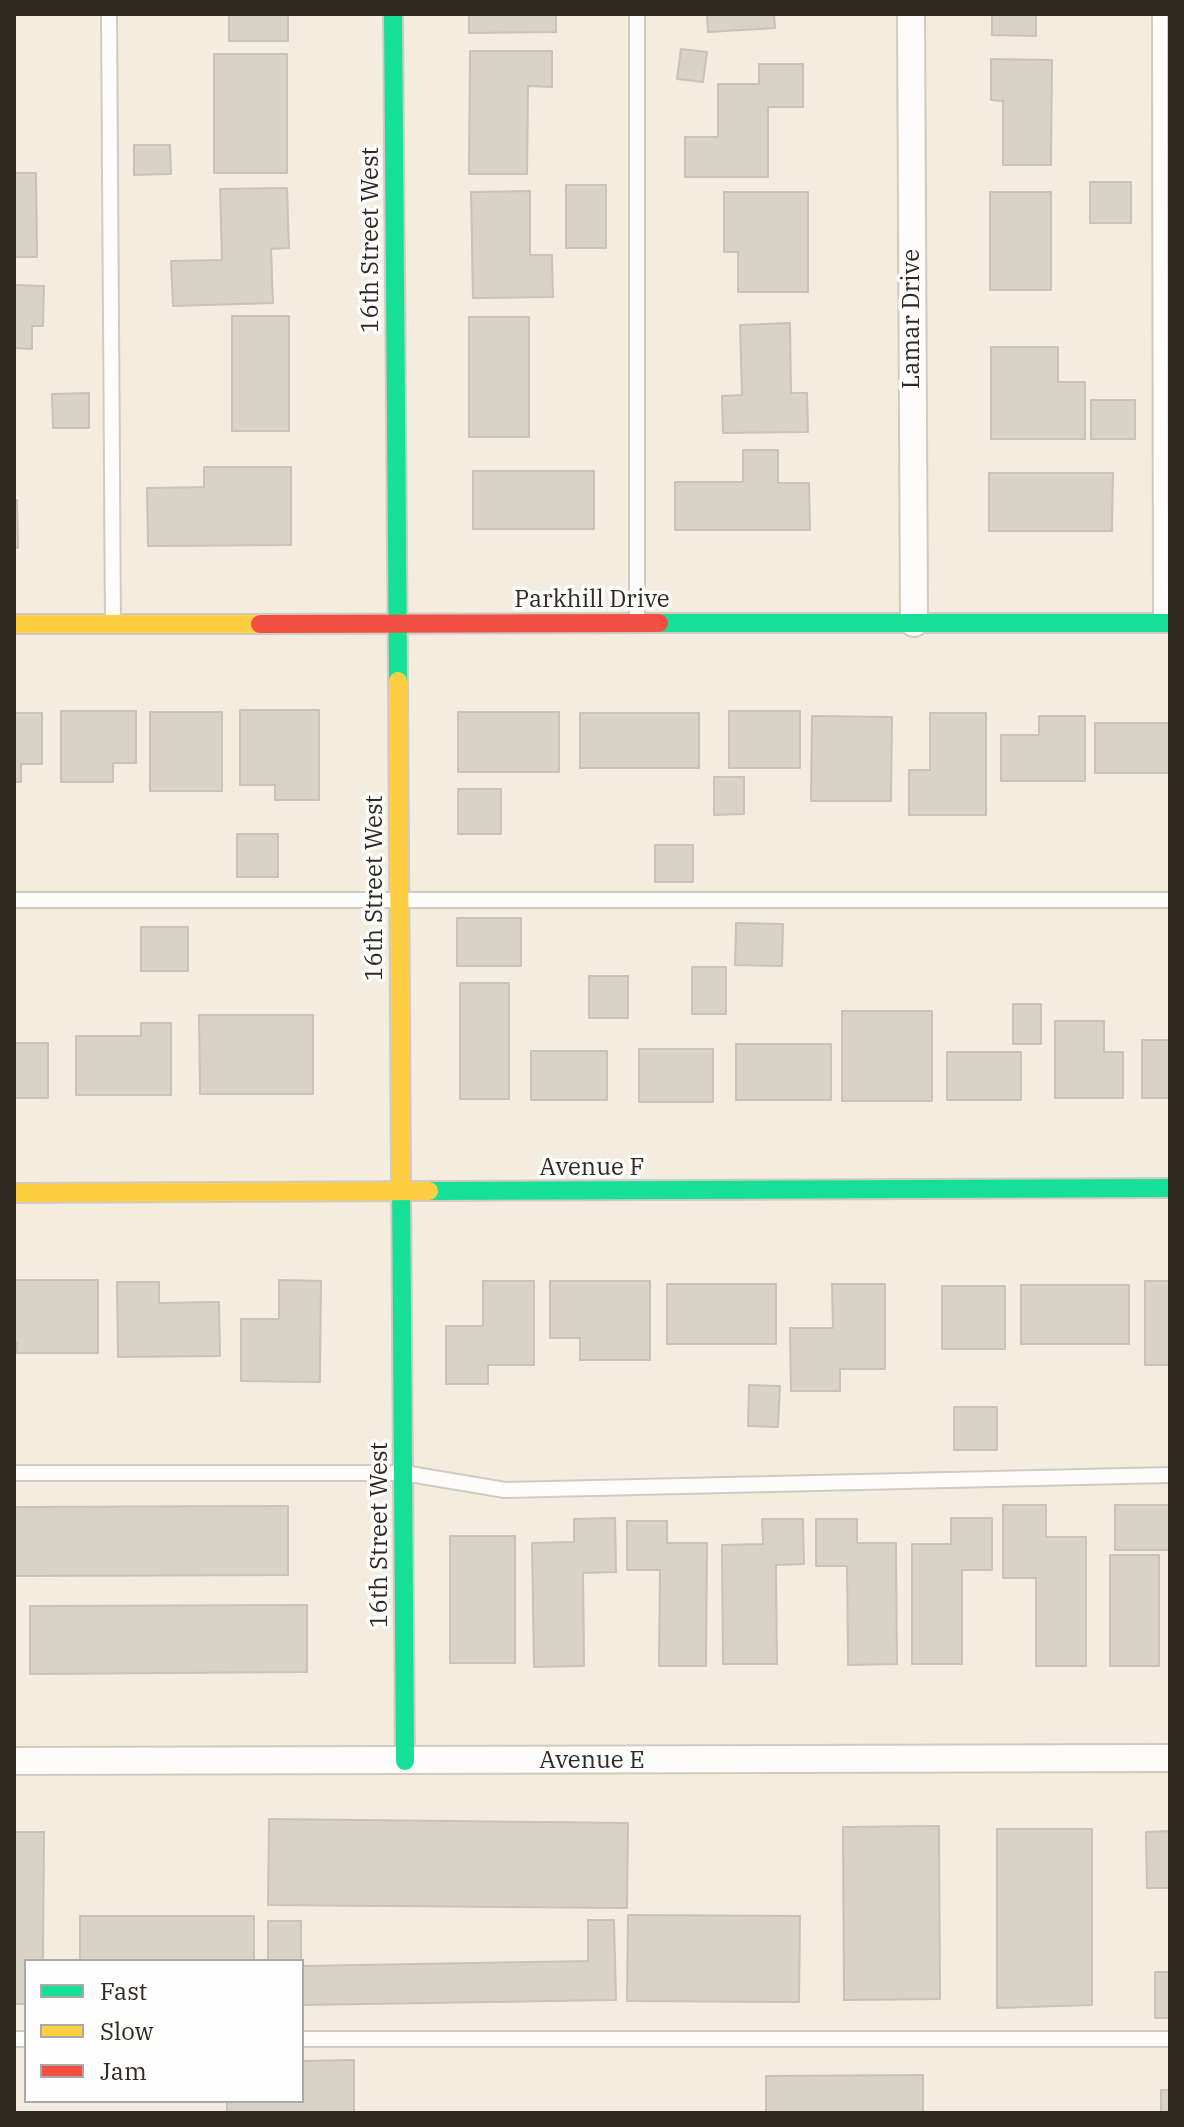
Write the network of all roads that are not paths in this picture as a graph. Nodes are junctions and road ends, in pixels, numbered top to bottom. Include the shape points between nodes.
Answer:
1 (109, 14) edge
2 (393, 14) edge
3 (637, 14) edge
4 (911, 14) edge
5 (1160, 14) edge
6 (914, 623) junction
7 (1166, 623) edge
8 (14, 624) edge
9 (113, 624) junction
10 (398, 624) junction
11 (637, 624) junction
12 (14, 900) edge
13 (400, 900) junction
14 (1170, 900) edge
15 (1170, 1188) edge
16 (14, 1193) edge
17 (402, 1193) junction
18 (14, 1473) edge
19 (404, 1473) junction
20 (1170, 1475) edge
21 (1170, 1758) edge
22 (14, 1761) edge
23 (405, 1761) junction
24 (304, 2039) edge
25 (1170, 2039) edge

1 - 9 lane
2 - 10 street, 16th Street West
3 - 11 lane
4 - 6 street, Lamar Drive
5 - 7 lane
6 - 7 street, Parkhill Drive
6 - 11 street, Parkhill Drive
8 - 9 street, Parkhill Drive
9 - 10 street, Parkhill Drive
10 - 11 street, Parkhill Drive
10 - 13 street, 16th Street West
12 - 13 lane
13 - 14 lane
13 - 17 street, 16th Street West
15 - 17 street, Avenue F
16 - 17 street, Avenue F
17 - 19 street, 16th Street West
18 - 19 lane
19 - 20 lane via 505,1490
19 - 23 street, 16th Street West
21 - 23 street, Avenue E
22 - 23 street, Avenue E
24 - 25 lane

